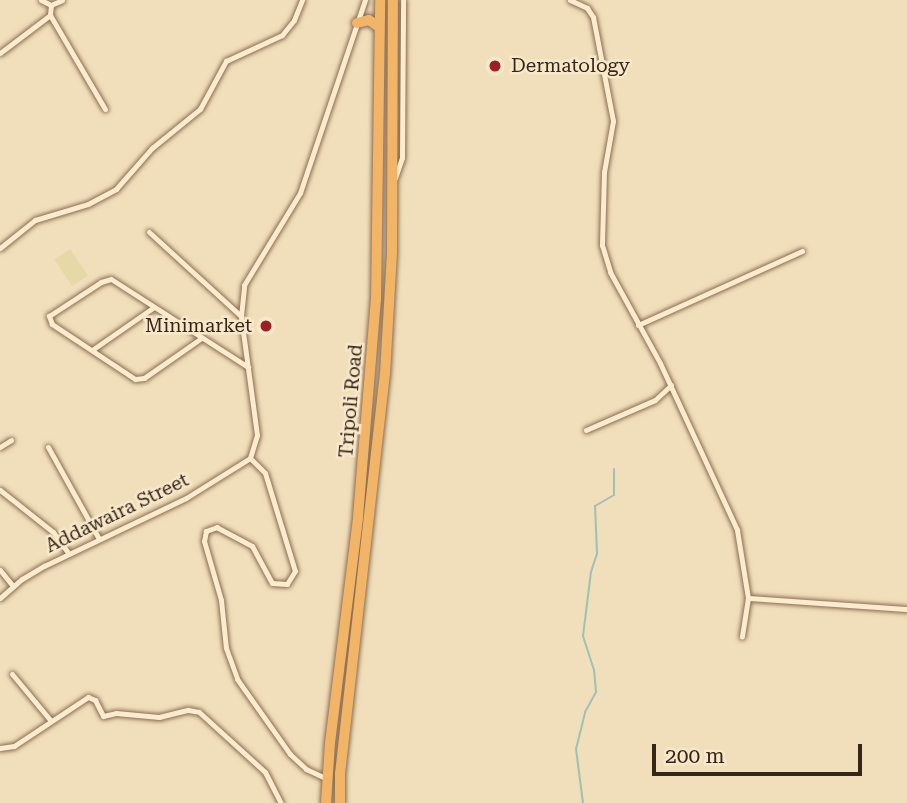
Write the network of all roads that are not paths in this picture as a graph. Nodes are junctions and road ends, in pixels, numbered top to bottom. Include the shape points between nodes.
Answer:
1 (41, 0) edge
2 (62, 0) edge
3 (302, 0) edge
4 (365, 0) edge
5 (380, 0) edge
6 (393, 0) edge
7 (403, 0) edge
8 (570, 0) edge
9 (51, 5) junction
10 (50, 15) junction
11 (357, 23) junction
12 (379, 27) junction
13 (0, 53) edge
14 (105, 109) dead end
15 (393, 184) junction
16 (149, 232) dead end
17 (0, 248) edge
18 (802, 251) dead end
19 (154, 307) junction
20 (241, 317) junction
21 (638, 325) junction
22 (200, 339) junction
23 (92, 350) junction
24 (248, 367) junction
25 (671, 385) junction
26 (586, 430) dead end
27 (11, 440) dead end
28 (0, 447) edge
29 (48, 447) dead end
30 (250, 458) junction
31 (1, 495) edge
32 (99, 539) junction
33 (69, 554) junction
34 (0, 570) edge
35 (13, 586) junction
36 (0, 598) edge
37 (748, 598) junction
38 (907, 609) edge
39 (742, 637) dead end
40 (12, 674) dead end
41 (51, 721) junction
42 (0, 748) edge
43 (327, 779) junction
44 (281, 803) edge
45 (326, 803) edge
46 (340, 803) edge

1 - 9 street
2 - 9 street
3 - 17 street via 282,34 226,61 200,109 152,148 116,189 88,204 34,220
4 - 11 street
5 - 12 highway, Tripoli Road
6 - 15 highway
7 - 15 street via 402,158
8 - 21 street via 587,8 596,27 613,121 604,172 602,245
9 - 10 street
10 - 13 street
10 - 14 street
11 - 12 highway via 369,20
11 - 20 street via 304,182 248,275
12 - 43 highway, Tripoli Road via 375,313 358,517
15 - 46 highway via 381,421
16 - 20 street
18 - 21 street
19 - 22 street
19 - 23 street
19 - 23 street via 111,279 51,313 52,324
20 - 24 street
21 - 25 street
22 - 23 street via 140,379
22 - 24 street
24 - 30 street via 257,435
25 - 26 street via 655,400
25 - 37 street via 737,530
27 - 28 street
29 - 32 street
30 - 32 street, Addawaira Street via 186,498
30 - 43 street via 265,473 295,571 287,584 272,583 252,546 217,527 206,531 204,541 219,589 226,648 237,680 290,754
31 - 33 street via 53,532
32 - 33 street, Addawaira Street
33 - 35 street, Addawaira Street
34 - 35 street
35 - 36 street, Addawaira Street
37 - 38 street
37 - 39 street
40 - 41 street
41 - 42 street via 14,746
41 - 44 street via 88,697 95,700 104,717 199,712 265,772
43 - 45 highway, Tripoli Road

